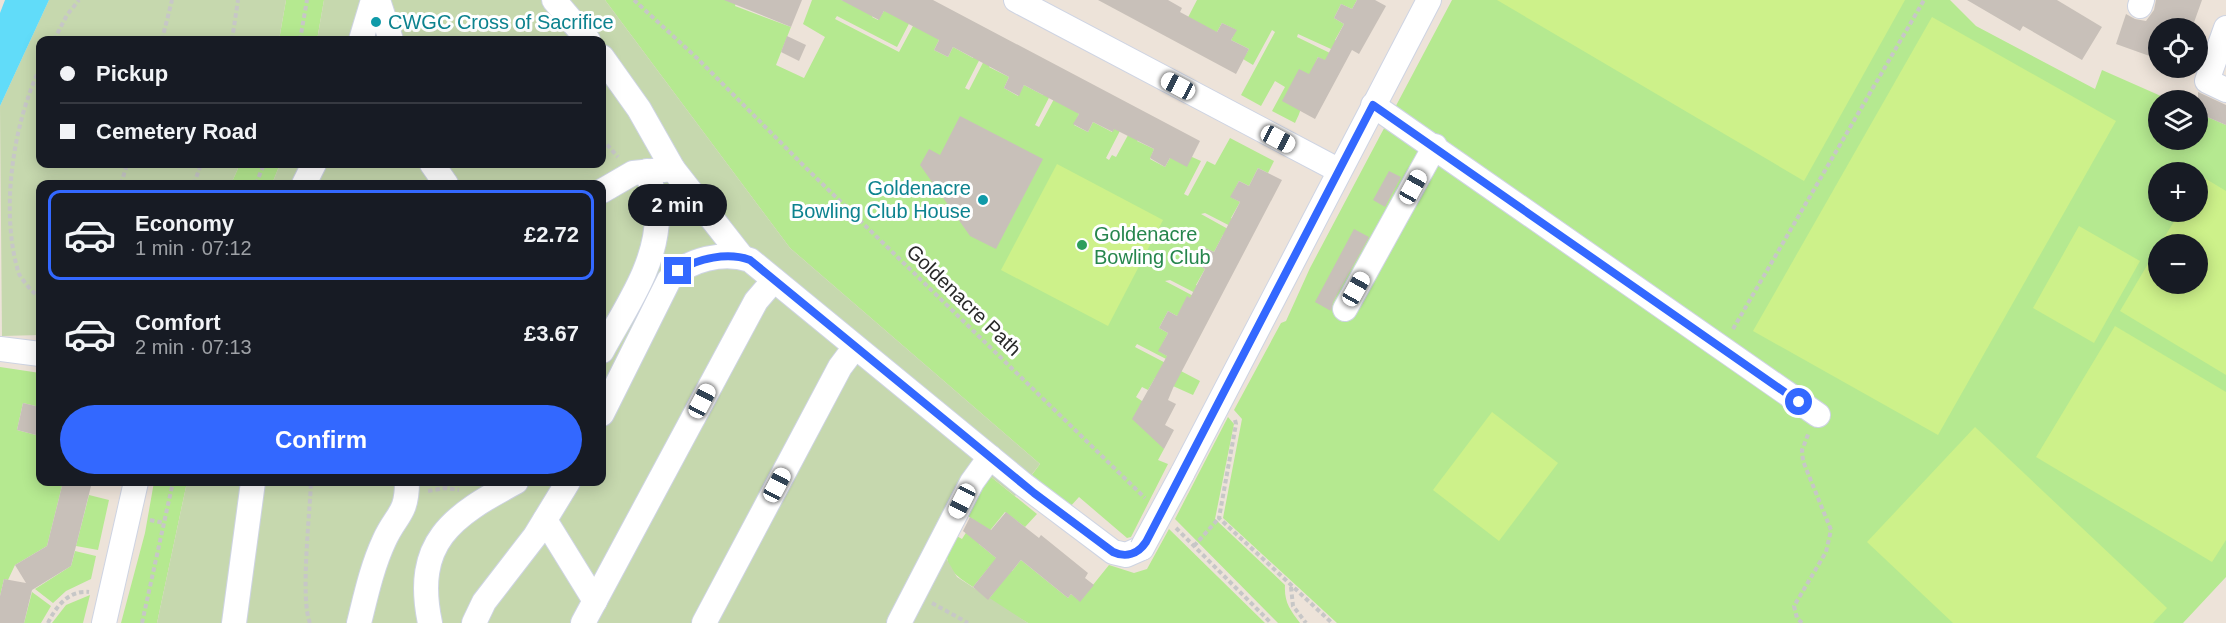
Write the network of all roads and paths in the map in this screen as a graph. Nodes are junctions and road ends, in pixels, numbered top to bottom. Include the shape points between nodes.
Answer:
1 (79, 0) edge
2 (172, 0) edge
3 (238, 0) edge
4 (307, 0) edge
5 (373, 0) edge
6 (378, 0) edge
7 (554, 0) edge
8 (634, 0) edge
9 (1016, 0) edge
10 (1429, 0) edge
11 (1923, 0) edge
12 (1041, 6) edge
13 (2226, 28) edge
14 (56, 36) edge
15 (163, 36) edge
16 (233, 36) edge
17 (301, 36) edge
18 (362, 36) edge
19 (390, 36) edge
20 (585, 36) edge
21 (606, 63) edge
22 (36, 76) edge
23 (2226, 90) edge
24 (1373, 105) junction
25 (1435, 146) junction
26 (673, 168) junction
27 (1338, 170) junction
28 (647, 171) junction
29 (4, 183) dead end
30 (606, 189) edge
31 (8, 257) dead end
32 (742, 257) junction
33 (774, 280) junction
34 (36, 293) edge
35 (1345, 309) dead end
36 (606, 343) edge
37 (855, 347) junction
38 (1722, 348) junction
39 (0, 349) edge
40 (36, 354) edge
41 (1220, 402) junction
42 (606, 406) edge
43 (1818, 415) joint
44 (990, 457) junction
45 (135, 486) edge
46 (171, 486) edge
47 (252, 486) edge
48 (311, 486) edge
49 (508, 486) edge
50 (566, 486) edge
51 (407, 492) edge
52 (485, 498) junction
53 (1152, 505) dead end
54 (1219, 518) junction
55 (545, 520) junction
56 (1169, 521) dead end
57 (1194, 546) junction
58 (1291, 585) junction
59 (915, 594) junction
60 (110, 597) junction
61 (595, 601) junction
62 (48, 623) edge
63 (104, 623) edge
64 (142, 623) edge
65 (234, 623) edge
66 (310, 623) edge
67 (359, 623) edge
68 (430, 623) edge
69 (474, 623) edge
70 (583, 623) edge
71 (704, 623) edge
72 (900, 623) edge
73 (968, 623) edge
74 (1271, 623) edge
75 (1306, 623) edge
76 (1332, 623) edge
77 (1802, 623) edge

1 - 14 path
2 - 15 path
3 - 16 path
4 - 17 path
5 - 18 street
6 - 19 street
7 - 20 street
8 - 53 path, Goldenacre Path
9 - 12 street
10 - 24 street
11 - 38 path
12 - 27 street
13 - 23 street via 2207,81
21 - 26 street
22 - 29 path via 9,153
24 - 25 street
24 - 27 street
25 - 35 street
25 - 38 street
26 - 28 street
26 - 32 street
27 - 41 street
28 - 30 street via 633,173
28 - 36 street via 657,214 655,234 647,266
31 - 34 path
32 - 33 street
32 - 42 street via 696,262 669,279
33 - 37 street
33 - 61 street via 756,302
37 - 44 street
37 - 71 street via 840,367
38 - 43 street
39 - 40 street
41 - 44 street, bridge via 1142,548 1126,555 1113,552
41 - 54 path via 1236,424
43 - 77 path via 1802,455 1831,530 1826,552 1794,606
44 - 59 street via 972,482
45 - 60 street
46 - 64 path
47 - 65 street
48 - 66 path via 306,591
49 - 52 street
50 - 55 street
51 - 52 path via 445,488
51 - 67 street via 374,567
52 - 68 street via 445,531 431,554 426,606
54 - 57 path
54 - 58 path
55 - 61 street
55 - 69 street via 484,602
56 - 57 path
57 - 74 path
58 - 75 path via 1293,606
58 - 76 path
59 - 72 street
59 - 73 path
60 - 62 path via 81,591 73,594 60,604
60 - 63 street
61 - 70 street

